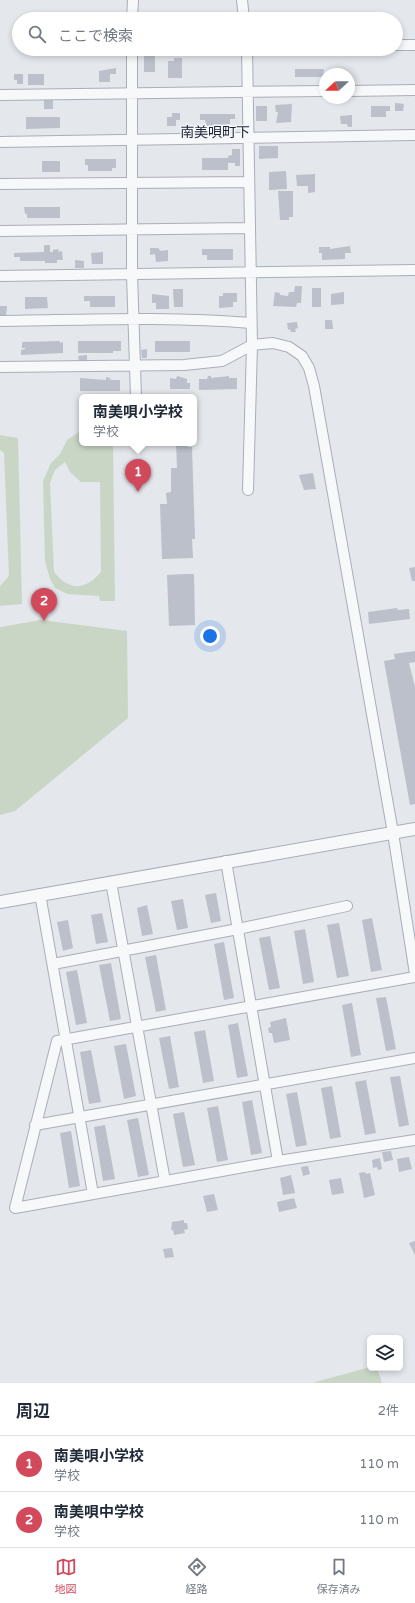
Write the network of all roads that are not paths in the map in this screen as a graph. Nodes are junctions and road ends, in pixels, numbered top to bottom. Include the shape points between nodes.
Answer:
1 (133, 0) edge
2 (242, 0) edge
3 (132, 12) edge
4 (243, 12) edge
5 (403, 45) edge
6 (415, 45) edge
7 (132, 56) edge
8 (247, 56) edge
9 (415, 90) edge
10 (319, 91) edge
11 (355, 91) edge
12 (249, 92) junction
13 (132, 94) junction
14 (0, 95) edge
15 (415, 135) edge
16 (249, 137) junction
17 (133, 140) junction
18 (0, 142) edge
19 (133, 182) junction
20 (249, 182) junction
21 (0, 184) edge
22 (250, 228) junction
23 (133, 229) junction
24 (0, 231) edge
25 (415, 270) edge
26 (132, 274) junction
27 (251, 274) junction
28 (0, 276) edge
29 (134, 319) junction
30 (0, 321) edge
31 (252, 323) junction
32 (252, 345) junction
33 (135, 365) junction
34 (0, 367) edge
35 (136, 394) edge
36 (248, 490) dead end
37 (415, 829) edge
38 (393, 834) junction
39 (226, 861) junction
40 (111, 882) junction
41 (40, 894) junction
42 (0, 902) edge
43 (347, 906) dead end
44 (238, 929) junction
45 (124, 950) junction
46 (53, 964) junction
47 (415, 976) edge
48 (252, 1006) junction
49 (138, 1026) junction
50 (66, 1040) junction
51 (415, 1058) edge
52 (265, 1084) junction
53 (152, 1104) junction
54 (80, 1118) junction
55 (35, 1125) junction
56 (415, 1140) edge
57 (278, 1161) junction
58 (164, 1181) junction
59 (93, 1194) junction

1 - 3 street
2 - 4 street
5 - 6 street
7 - 13 street
8 - 12 street
9 - 11 street
10 - 12 street
12 - 13 street
12 - 16 street
13 - 14 street
13 - 17 street
15 - 16 street
16 - 17 street
16 - 20 street
17 - 18 street
17 - 19 street
19 - 20 street
19 - 21 street
19 - 23 street
20 - 22 street
22 - 23 street
22 - 27 street
23 - 24 street
23 - 26 street
25 - 27 street
26 - 27 street
26 - 28 street
26 - 29 street
27 - 31 street
29 - 30 street
29 - 31 street
29 - 33 street
31 - 32 street
32 - 33 street via 222,361
32 - 36 street
32 - 38 street via 273,343 289,346 302,356 310,368
33 - 34 street
33 - 35 street
37 - 38 street
38 - 39 street
38 - 47 street
39 - 40 street
39 - 44 street
40 - 41 street
40 - 45 street
41 - 42 street
41 - 46 street
43 - 44 street
44 - 45 street
44 - 48 street
45 - 46 street
45 - 49 street
46 - 50 street
47 - 48 street
48 - 49 street
48 - 52 street
49 - 50 street
49 - 53 street
50 - 54 street
50 - 55 street via 57,1042
51 - 52 street
52 - 53 street
52 - 57 street
53 - 54 street
53 - 58 street
54 - 55 street
54 - 59 street
55 - 59 street via 15,1208
56 - 57 street
57 - 58 street
58 - 59 street

